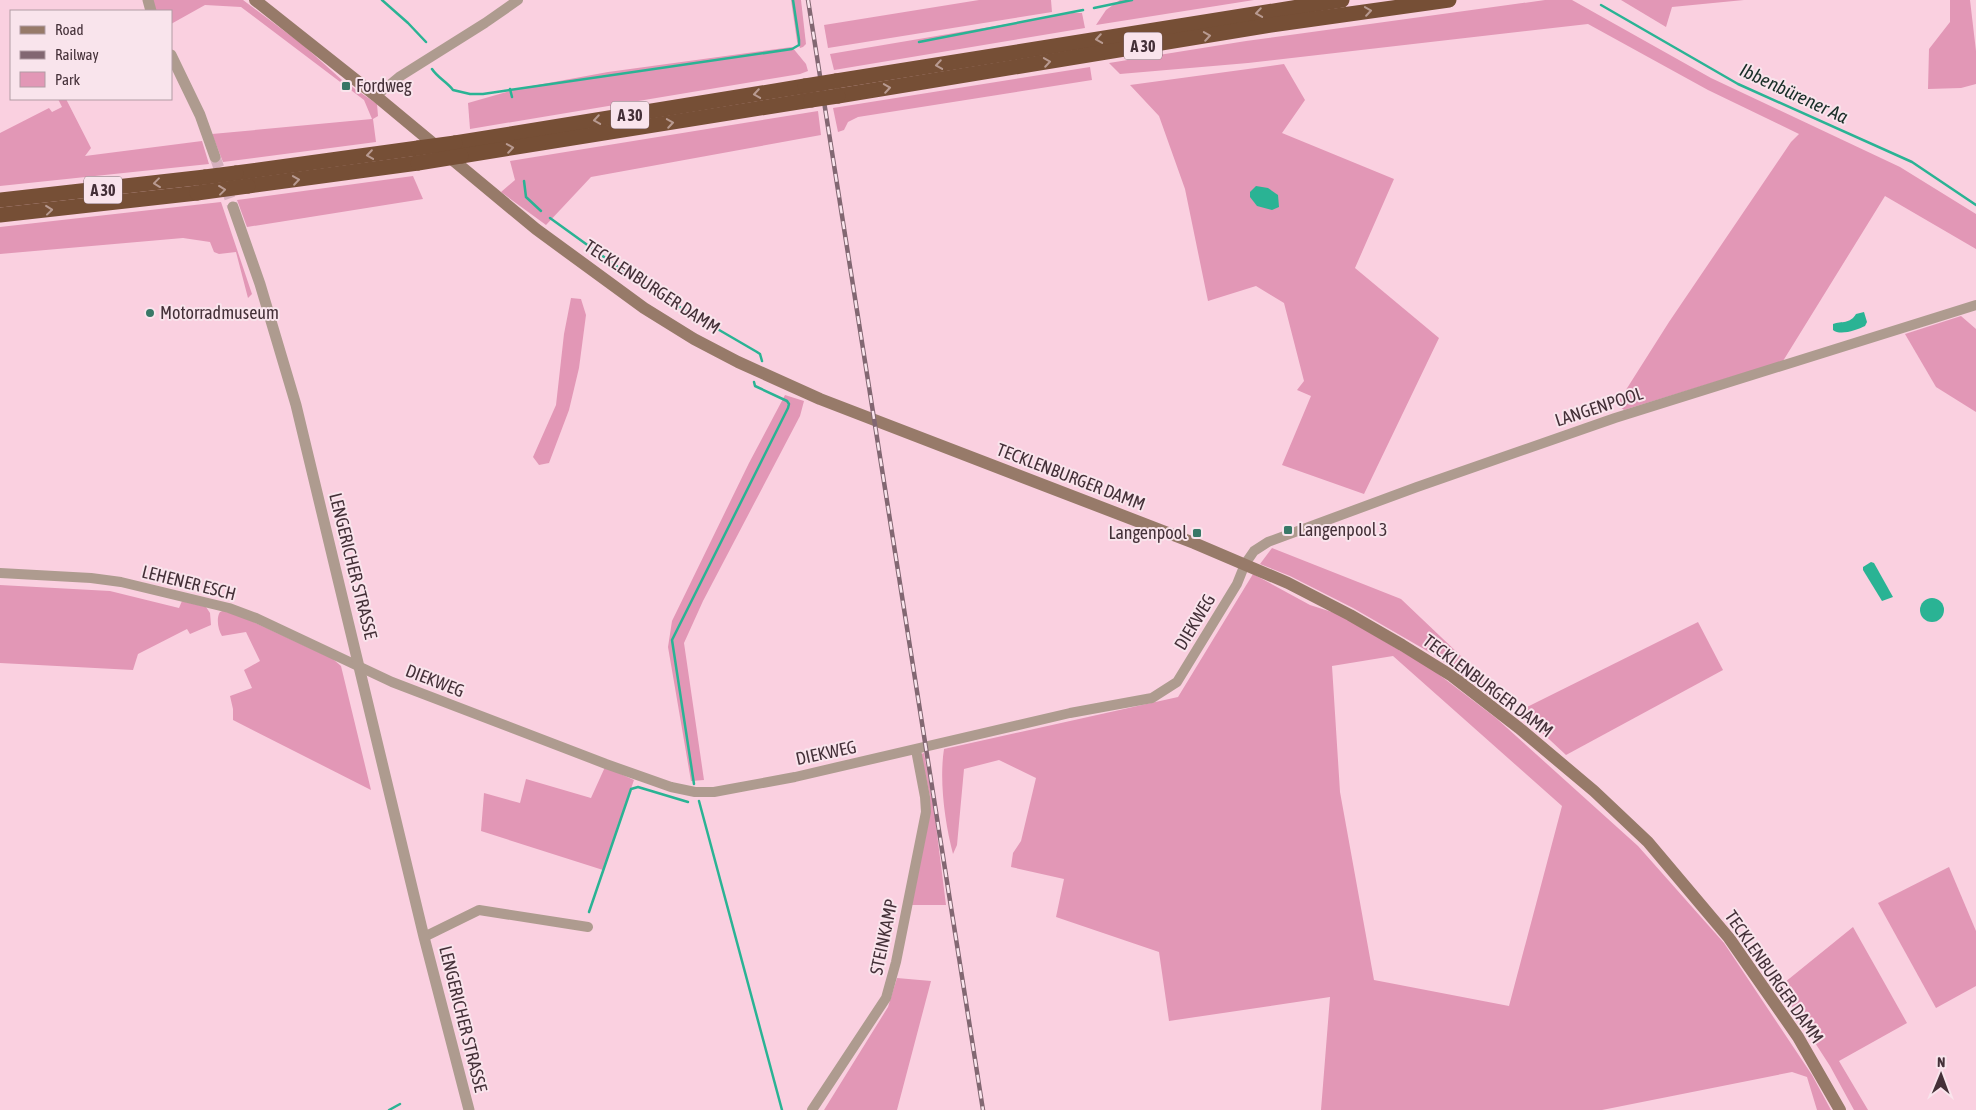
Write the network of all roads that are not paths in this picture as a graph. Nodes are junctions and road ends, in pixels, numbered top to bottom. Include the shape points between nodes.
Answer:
1 (254, 0) edge
2 (518, 0) edge
3 (1342, 0) edge
4 (1449, 0) edge
5 (172, 57) edge
6 (837, 89) junction
7 (376, 96) junction
8 (418, 155) junction
9 (215, 157) tunnel mouth
10 (0, 200) edge
11 (233, 208) tunnel mouth
12 (0, 215) edge
13 (1976, 305) edge
14 (1245, 564) junction
15 (0, 573) edge
16 (360, 666) junction
17 (916, 750) junction
18 (588, 927) dead end
19 (424, 937) junction
20 (469, 1110) edge
21 (812, 1110) edge
22 (1840, 1110) edge

1 - 7 main road, TECKLENBURGER DAMM
2 - 7 street via 399,77
3 -> 6 highway, A 30
6 -> 4 highway, A 30
5 - 9 street via 200,115
6 - 8 highway, A 30, bridge
7 - 14 main road, TECKLENBURGER DAMM via 572,256 644,308 724,354 820,399
8 -> 10 highway, A 30, bridge
12 -> 8 highway, A 30, bridge via 248,186
11 - 16 street, LENGERICHER STRASSE via 293,396
13 - 14 street, LANGENPOOL via 1615,418 1417,487 1268,542 1254,551
14 - 17 street, DIEKWEG via 1237,584 1177,682 1152,698 1070,713
14 - 22 main road, TECKLENBURGER DAMM via 1350,615 1444,671 1594,791 1648,842 1729,938 1798,1037
15 - 16 street, LEHENER ESCH via 101,579 229,608
16 - 17 street, DIEKWEG via 392,682 646,780 695,792 714,792 768,782
16 - 19 street, LENGERICHER STRASSE
17 - 21 street, STEINKAMP via 926,812 886,998
18 - 19 street, LENGERICHER STRASSE via 479,910
19 - 20 street, LENGERICHER STRASSE

